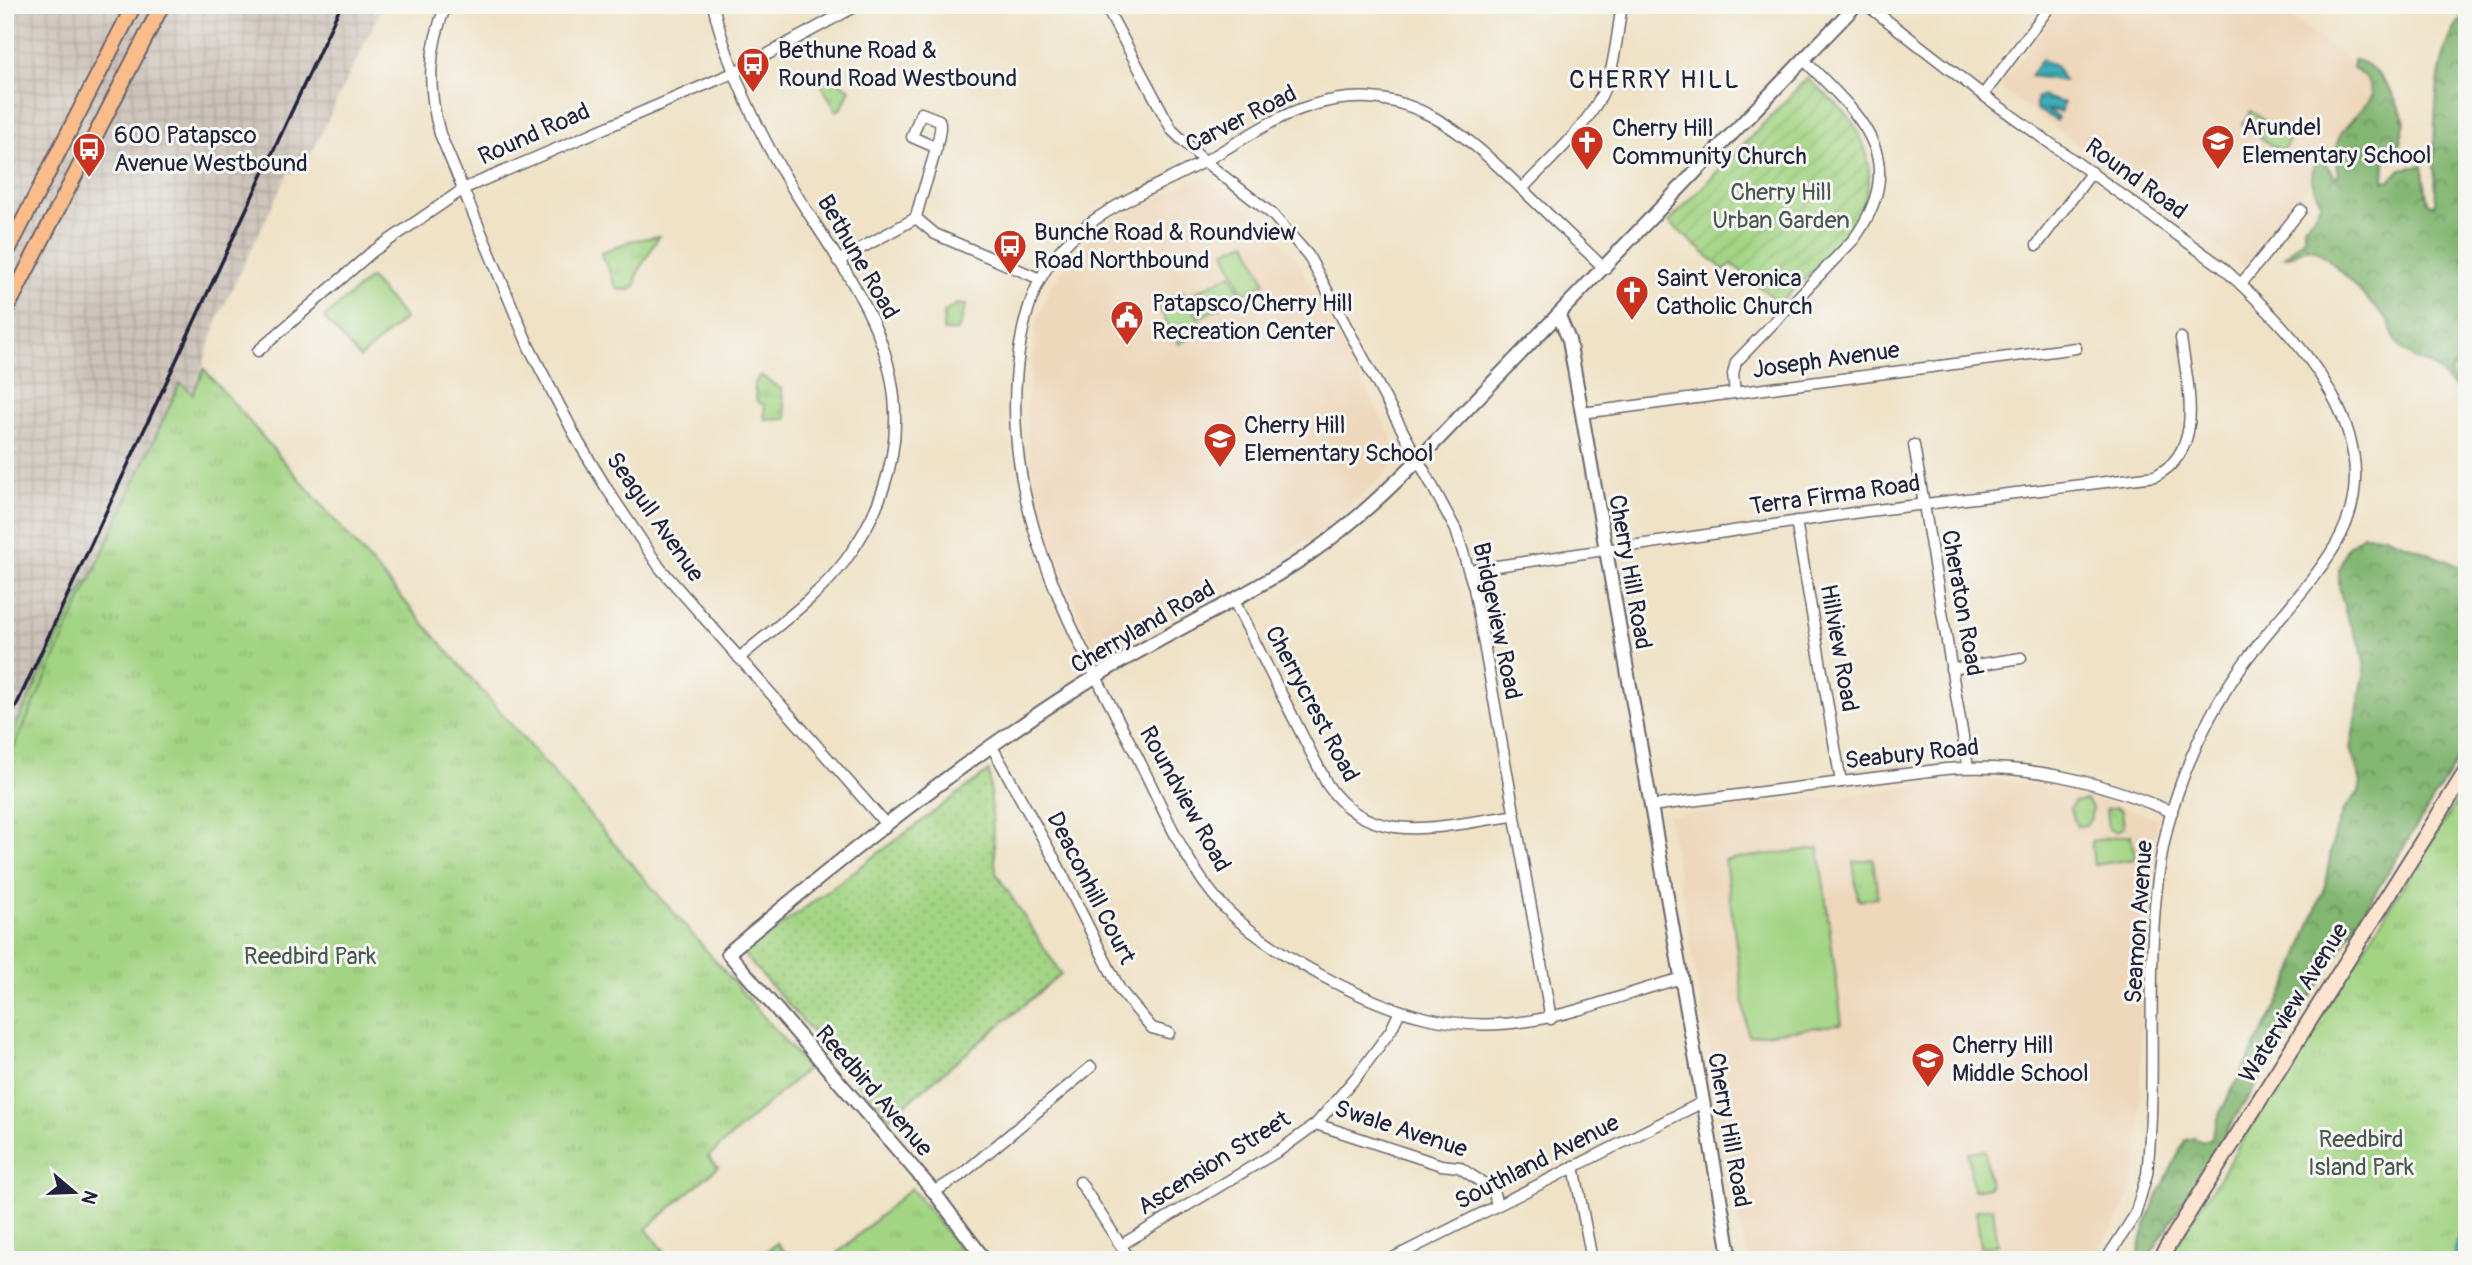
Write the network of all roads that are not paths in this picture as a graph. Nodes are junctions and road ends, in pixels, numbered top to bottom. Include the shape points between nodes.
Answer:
1 (134, 5) edge
2 (162, 5) edge
3 (446, 5) edge
4 (713, 5) edge
5 (858, 5) edge
6 (1105, 5) edge
7 (1622, 5) edge
8 (1856, 5) edge
9 (1867, 5) edge
10 (2051, 5) edge
11 (1805, 61) junction
12 (733, 72) junction
13 (1983, 95) junction
14 (937, 148) dead end
15 (1204, 161) junction
16 (2092, 172) junction
17 (465, 188) junction
18 (1522, 189) junction
19 (2301, 210) dead end
20 (916, 218) junction
21 (2037, 245) dead end
22 (5, 256) edge
23 (838, 261) junction
24 (1605, 269) junction
25 (1040, 279) junction
26 (2241, 284) junction
27 (5, 312) edge
28 (1559, 316) junction
29 (2181, 338) dead end
30 (2076, 348) dead end
31 (258, 351) dead end
32 (1735, 393) junction
33 (1582, 413) junction
34 (2344, 421) joint
35 (1914, 445) dead end
36 (1418, 460) junction
37 (1924, 505) junction
38 (1796, 521) junction
39 (1605, 551) junction
40 (1470, 570) junction
41 (1233, 599) junction
42 (739, 658) junction
43 (2021, 658) dead end
44 (1951, 669) junction
45 (1096, 676) junction
46 (991, 745) junction
47 (1968, 767) junction
48 (2467, 770) edge
49 (1841, 782) junction
50 (1650, 806) junction
51 (2172, 813) junction
52 (1513, 816) junction
53 (885, 822) junction
54 (727, 953) joint
55 (1682, 978) junction
56 (1400, 1011) junction
57 (1551, 1019) junction
58 (1169, 1033) dead end
59 (1091, 1067) dead end
60 (1703, 1101) junction
61 (1316, 1124) junction
62 (1574, 1167) junction
63 (1080, 1182) dead end
64 (934, 1192) junction
65 (1497, 1205) junction
66 (1121, 1245) junction
67 (1403, 1257) edge
68 (985, 1260) edge
69 (1130, 1260) edge
70 (1389, 1260) edge
71 (1591, 1260) edge
72 (1731, 1260) edge
73 (2106, 1260) edge
74 (2159, 1260) edge

1 - 22 main road
2 - 27 main road
3 - 17 street, Seagull Avenue via 431,56 429,83 440,134
4 - 12 street, Bethune Road
5 - 12 street, Round Road
6 - 15 street, Bridgeview Road via 1172,130
7 - 18 street via 1603,92 1579,128
8 - 11 street
9 - 13 street, Round Road
10 - 13 street
11 - 24 street
11 - 32 street via 1867,128 1878,156 1874,199 1854,239 1736,362
12 - 17 street, Round Road
12 - 23 street, Bethune Road via 767,145
13 - 16 street, Round Road
14 - 20 street
15 - 18 street, Carver Road via 1284,116 1354,97 1433,114 1478,145
15 - 25 street, Carver Road via 1086,225 1068,240
15 - 36 street, Bridgeview Road via 1272,214 1308,255
16 - 21 street
16 - 26 street, Round Road
17 - 31 street, Round Road via 372,252
17 - 42 street, Seagull Avenue via 529,347 579,443 660,568
18 - 24 street, Carver Road
19 - 26 street
20 - 23 street
20 - 25 street via 935,234
23 - 42 street, Bethune Road via 870,314 890,362 896,415 890,467 873,517 843,563
24 - 28 street
25 - 45 street, Roundview Road via 1018,352 1015,449 1040,554
26 - 34 street, Round Road via 2314,362
28 - 33 street, Cherry Hill Road via 1569,340
28 - 36 street, Cherryland Road
29 - 37 street, Terra Firma Road via 2190,419 2188,439 2168,469 2145,478
30 - 32 street, Joseph Avenue
32 - 33 street, Joseph Avenue
33 - 39 street, Cherry Hill Road
34 - 51 street, Seamon Avenue via 2355,471 2344,527 2335,546 2223,695 2192,753
35 - 37 street, Cheraton Road
36 - 40 street, Bridgeview Road via 1456,530
36 - 41 street, Cherryland Road via 1318,549
37 - 38 street, Terra Firma Road
37 - 44 street, Cheraton Road
38 - 39 street, Terra Firma Road
38 - 49 street, Hillview Road
39 - 40 street, Terra Firma Road
39 - 50 street, Cherry Hill Road
40 - 52 street, Bridgeview Road
41 - 45 street, Cherryland Road
41 - 52 street, Cherrycrest Road via 1327,784 1364,820 1419,828
42 - 53 street, Seagull Avenue
43 - 44 street
44 - 47 street, Cheraton Road
45 - 46 street, Cherryland Road
45 - 56 street, Roundview Road via 1191,861 1225,908 1272,945
46 - 53 street, Cherryland Road
46 - 58 street, Deaconhill Court via 1120,990 1152,1028
47 - 49 street, Seabury Road
47 - 51 street, Seabury Road via 2069,776 2116,789
48 - 74 main road, Waterview Avenue
49 - 50 street, Seabury Road
50 - 55 street, Cherry Hill Road
51 - 73 street, Seamon Avenue via 2156,914 2147,1174 2135,1215
52 - 57 street, Bridgeview Road
53 - 54 street, Cherryland Road
54 - 64 street, Reedbird Avenue
55 - 57 street, Roundview Road
55 - 60 street, Cherry Hill Road
56 - 57 street, Roundview Road via 1482,1026
56 - 61 street, Ascension Street via 1357,1076
59 - 64 street via 961,1175
60 - 62 street, Southland Avenue
60 - 72 street, Cherry Hill Road
61 - 65 street, Swale Avenue via 1459,1167 1493,1190
61 - 66 street, Ascension Street
62 - 65 street, Southland Avenue
62 - 71 street
63 - 66 street
64 - 68 street, Reedbird Avenue
65 - 67 street, Southland Avenue
66 - 69 street
67 - 70 street, Southland Avenue

